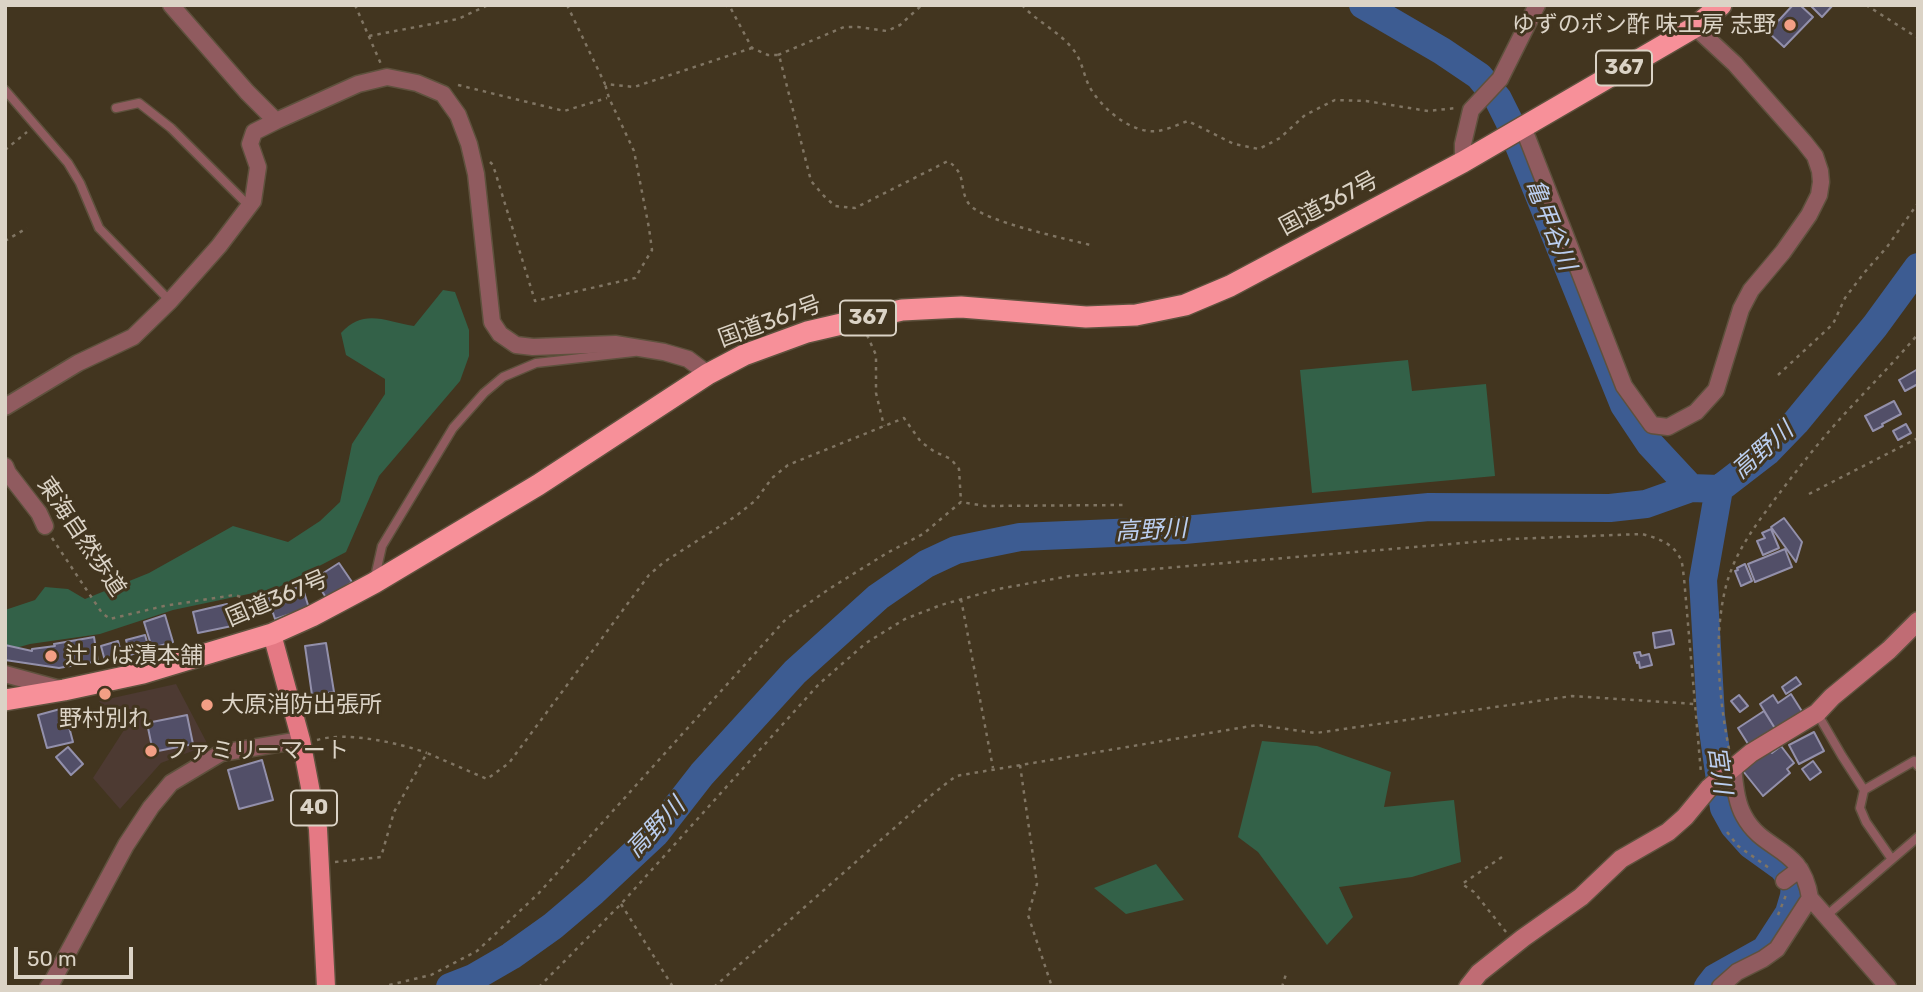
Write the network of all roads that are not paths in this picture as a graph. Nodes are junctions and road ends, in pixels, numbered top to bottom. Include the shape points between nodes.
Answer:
1 (172, 5) edge
2 (1537, 5) edge
3 (1721, 5) edge
4 (1695, 27) junction
5 (5, 90) edge
6 (116, 108) dead end
7 (276, 121) junction
8 (1523, 127) junction
9 (1463, 162) junction
10 (249, 206) junction
11 (170, 301) junction
12 (649, 350) junction
13 (708, 374) junction
14 (5, 407) edge
15 (6, 471) edge
16 (45, 526) road end
17 (374, 583) junction
18 (1918, 621) edge
19 (272, 634) junction
20 (5, 674) edge
21 (64, 690) junction
22 (5, 700) edge
23 (1817, 713) junction
24 (301, 740) junction
25 (1918, 766) edge
26 (1729, 771) junction
27 (1864, 790) junction
28 (1918, 837) edge
29 (1891, 858) junction
30 (1810, 898) junction
31 (1826, 916) junction
32 (1472, 985) edge
33 (48, 987) edge
34 (326, 987) edge
35 (1720, 987) edge
36 (1888, 987) edge

1 - 7 street
2 - 9 street via 1500,79 1471,110
3 - 4 highway, 国道367号 / 367
4 - 8 highway, 国道367号 / 367
4 - 8 street via 1735,64 1804,142 1815,156 1821,182 1809,215 1751,290 1716,390 1696,412 1668,427 1652,425 1624,386
5 - 11 lane via 68,163 99,228
6 - 10 lane via 139,103 171,128
7 - 10 street via 254,132 250,144 258,167
7 - 12 street via 358,84 387,77 443,94 458,114 469,144 492,322 500,334 516,345 533,347 615,344
8 - 9 highway, 国道367号 / 367
9 - 13 highway, 国道367号 / 367 via 1230,286 1185,305 1136,315 1086,317 961,307 902,310 795,336
10 - 11 street
11 - 14 street via 133,337 78,363
12 - 13 street via 688,359
12 - 17 lane via 536,363 503,377 484,393 453,428 382,546
13 - 17 highway, 国道367号 / 367 via 538,485
15 - 16 street, 東海自然歩道
17 - 19 highway, 国道367号 / 367
18 - 23 street
19 - 21 highway, 国道367号 / 367 via 143,673
19 - 24 main road, 40
20 - 21 street
21 - 22 highway, 国道367号 / 367
23 - 26 street
23 - 27 lane
24 - 33 street via 221,753 171,783 126,845
24 - 34 main road, 40 via 318,829
25 - 27 lane via 1914,761
26 - 30 street via 1744,815 1756,831 1784,851 1791,876 1808,886
26 - 32 street via 1668,832 1620,859 1581,897 1479,973
27 - 29 lane via 1860,808
28 - 29 lane
29 - 31 lane
30 - 31 street
30 - 35 street via 1777,949
31 - 36 street

